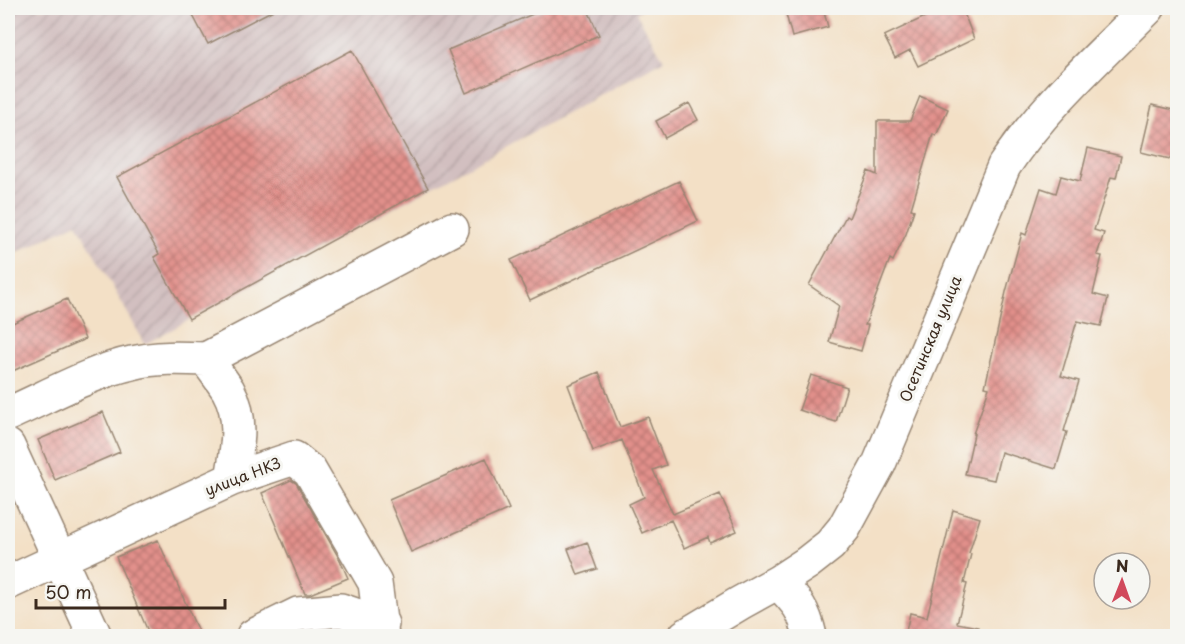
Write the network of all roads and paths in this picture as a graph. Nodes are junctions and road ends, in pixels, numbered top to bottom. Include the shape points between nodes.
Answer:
1 (1149, 8) edge
2 (452, 229) dead end
3 (206, 359) junction
4 (8, 414) edge
5 (8, 446) edge
6 (232, 479) junction
7 (60, 559) junction
8 (778, 582) junction
9 (8, 583) edge
10 (382, 630) edge
11 (95, 636) edge
12 (253, 636) edge
13 (685, 636) edge
14 (810, 636) edge

1 - 8 street, Осетинская улица via 1050,106 1004,166 879,464 844,528 830,545
2 - 3 street
3 - 4 street via 168,358 132,363 102,372
3 - 6 street via 229,392 237,413
5 - 7 street
6 - 7 street, улица НКЗ
6 - 10 street, улица НКЗ via 294,458 310,471 375,583
7 - 9 street, улица НКЗ
7 - 11 street
8 - 13 street, Осетинская улица
8 - 14 street via 799,604
10 - 12 street via 341,610 298,614

